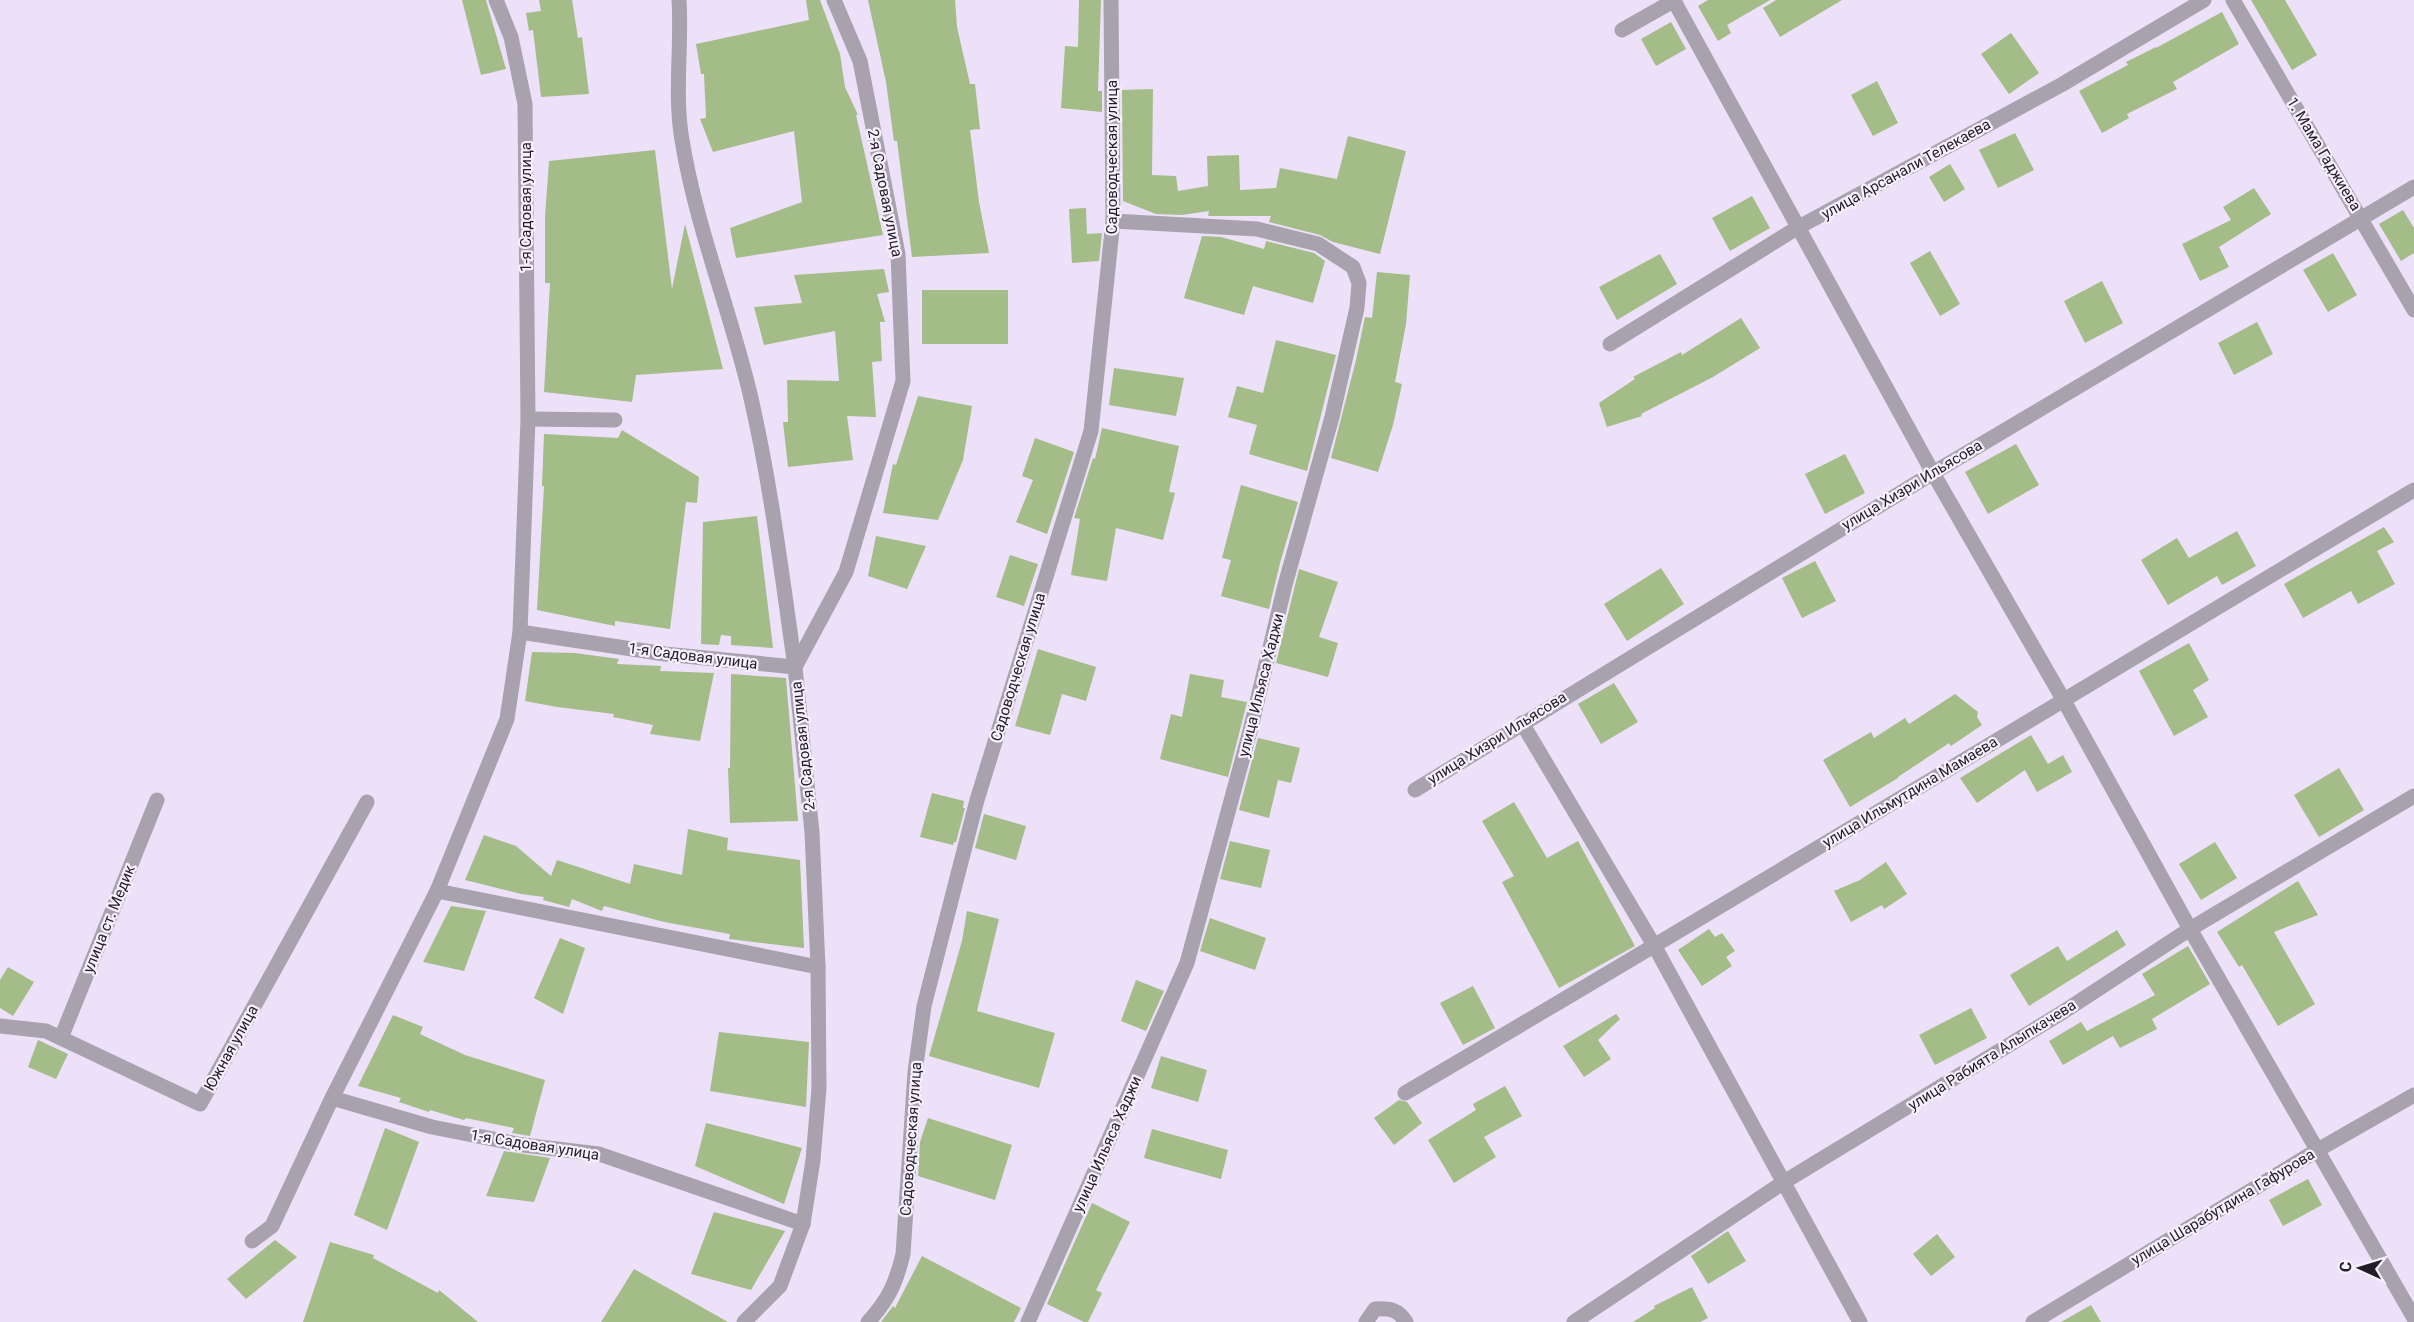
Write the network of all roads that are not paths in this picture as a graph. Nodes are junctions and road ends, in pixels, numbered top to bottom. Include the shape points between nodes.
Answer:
1 (496, 0) edge
2 (679, 0) edge
3 (834, 0) edge
4 (1112, 0) edge
5 (1675, 0) edge
6 (2204, 0) edge
7 (2233, 0) edge
8 (1622, 30) dead end
9 (2414, 187) edge
10 (2361, 218) junction
11 (1113, 221) junction
12 (1797, 228) junction
13 (2414, 309) edge
14 (1610, 344) dead end
15 (528, 419) junction
16 (615, 420) dead end
17 (1933, 472) junction
18 (2414, 490) edge
19 (520, 632) junction
20 (795, 667) junction
21 (2063, 699) junction
22 (1522, 723) junction
23 (1415, 790) dead end
24 (2414, 796) edge
25 (157, 800) dead end
26 (367, 802) dead end
27 (436, 891) junction
28 (2190, 929) junction
29 (1655, 947) junction
30 (818, 967) junction
31 (0, 1026) edge
32 (61, 1038) junction
33 (1405, 1093) dead end
34 (2414, 1095) edge
35 (332, 1098) junction
36 (2316, 1151) junction
37 (1784, 1182) junction
38 (803, 1224) junction
39 (252, 1241) dead end
40 (2414, 1318) edge
41 (744, 1322) edge
42 (868, 1322) edge
43 (1028, 1322) edge
44 (1366, 1322) edge
45 (1406, 1322) edge
46 (1574, 1322) edge
47 (1860, 1322) edge
48 (2033, 1322) edge

1 - 15 street, 1-я Садовая улица via 511,37 525,104
2 - 20 street via 677,77 681,139 696,207 750,394
3 - 20 street, 2-я Садовая улица via 860,62 898,254 903,381 846,572
4 - 11 street, Садоводческая улица
5 - 8 street
5 - 12 street
6 - 12 street, улица Арсанали Телекаева via 2061,85
7 - 10 street, 1. Мама Гаджиева
9 - 10 street, улица Хизри Ильясова
10 - 13 street, 1. Мама Гаджиева
10 - 17 street, улица Хизри Ильясова
11 - 42 street, Садоводческая улица via 1091,431 977,800 924,1006 915,1072 903,1254 896,1282
11 - 43 street, улица Ильяса Хаджи via 1257,229 1318,244 1353,267 1359,283 1332,417 1187,963
12 - 14 street, улица Арсанали Телекаева
12 - 17 street
15 - 16 street
15 - 19 street, 1-я Садовая улица
17 - 21 street
17 - 22 street, улица Хизри Ильясова
18 - 21 street, улица Ильмутдина Мамаева
19 - 20 street, 1-я Садовая улица via 665,654
19 - 27 street, 1-я Садовая улица via 507,719
20 - 30 street, 2-я Садовая улица via 812,832
21 - 28 street
21 - 29 street, улица Ильмутдина Мамаева
22 - 23 street, улица Хизри Ильясова
22 - 29 street
24 - 28 street, улица Рабията Алыпкачева
25 - 32 street, улица ст. Медик
26 - 32 street, Южная улица via 200,1104
27 - 30 street
27 - 35 street, 1-я Садовая улица
28 - 36 street
28 - 37 street, улица Рабията Алыпкачева via 2063,1012
29 - 33 street, улица Ильмутдина Мамаева
29 - 37 street
30 - 38 street, 2-я Садовая улица via 819,1088
31 - 32 street, Южная улица via 46,1030
34 - 36 street, улица Шарабутдина Гафурова
35 - 38 street, 1-я Садовая улица via 432,1127 523,1145 599,1154
35 - 39 street, 1-я Садовая улица via 272,1226
36 - 40 street
36 - 48 street, улица Шарабутдина Гафурова
37 - 46 street, улица Рабията Алыпкачева
37 - 47 street
38 - 41 street, 2-я Садовая улица via 780,1286
44 - 45 street via 1375,1309 1390,1308

